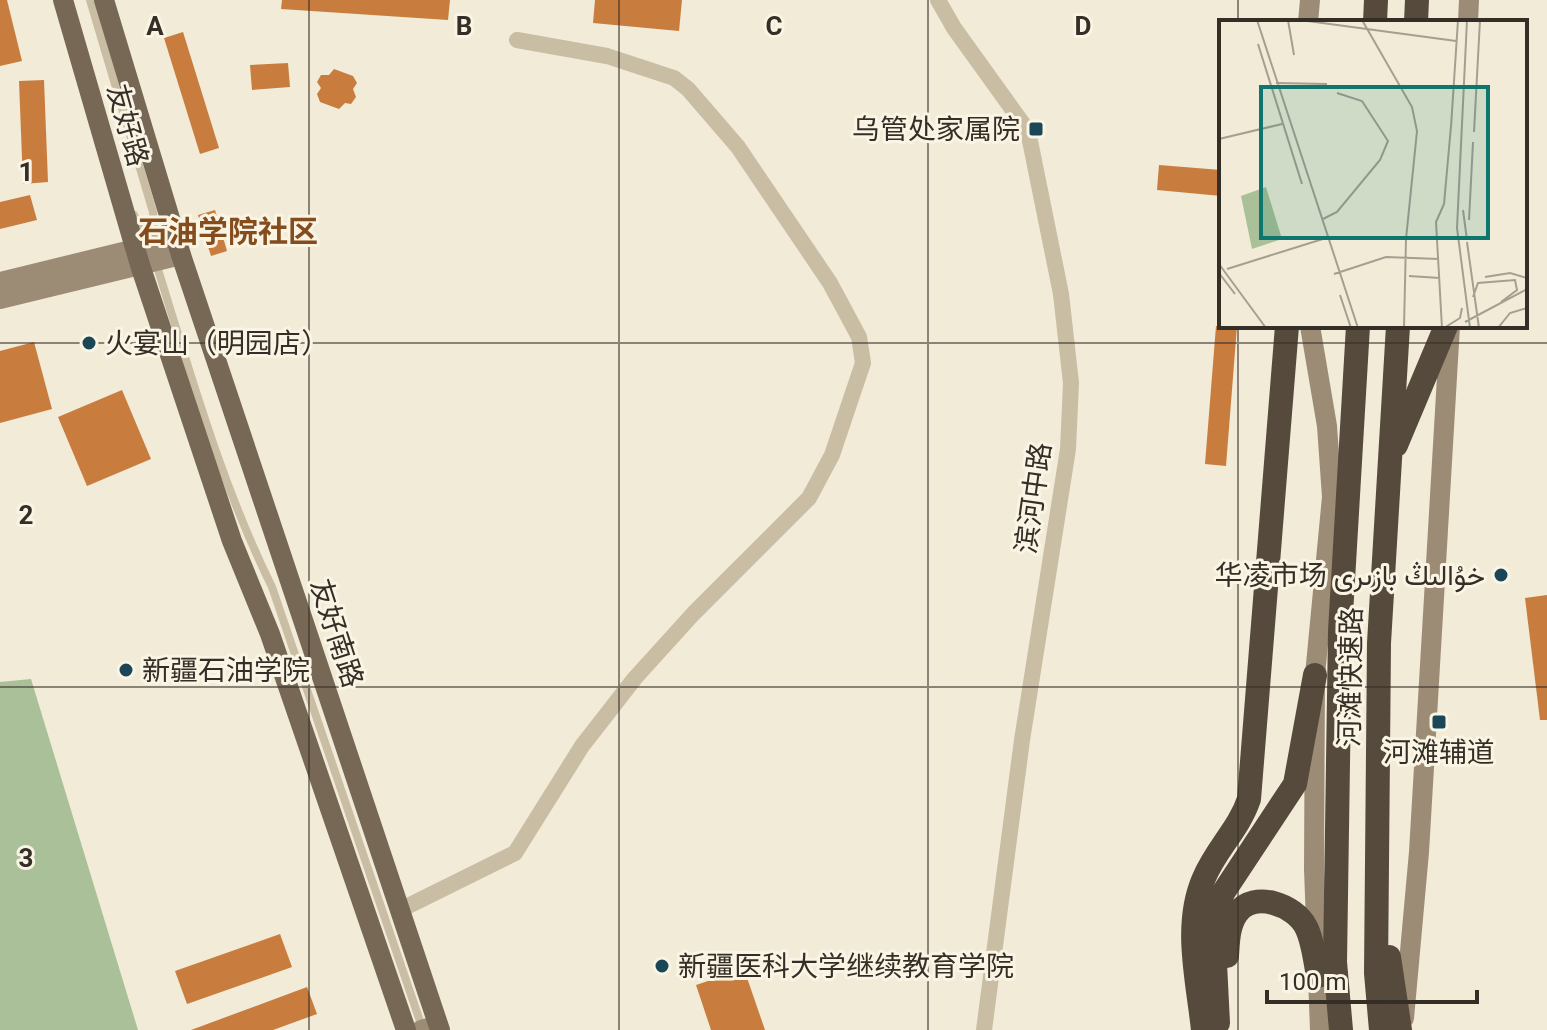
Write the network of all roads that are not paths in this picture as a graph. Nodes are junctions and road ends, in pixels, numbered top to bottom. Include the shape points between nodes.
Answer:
1 (63, 0) edge
2 (69, 0) edge
3 (90, 0) edge
4 (104, 0) edge
5 (938, 0) edge
6 (1310, 0) edge
7 (1376, 0) edge
8 (1417, 0) edge
9 (1469, 0) edge
10 (1308, 20) edge
11 (1375, 20) edge
12 (1416, 20) edge
13 (1468, 20) edge
14 (517, 40) dead end
15 (179, 247) junction
16 (147, 254) junction
17 (0, 282) edge
18 (0, 299) edge
19 (1287, 328) edge
20 (1310, 328) edge
21 (1358, 328) edge
22 (1398, 328) edge
23 (1447, 328) edge
24 (1448, 328) edge
25 (1356, 357) junction
26 (1390, 458) junction
27 (1332, 497) junction
28 (1315, 675) junction
29 (1380, 738) junction
30 (400, 910) junction
31 (1220, 974) junction
32 (1318, 976) junction
33 (429, 1029) edge
34 (406, 1030) edge
35 (984, 1030) edge
36 (1203, 1030) edge
37 (1219, 1030) edge
38 (1231, 1030) edge
39 (1320, 1030) edge
40 (1341, 1030) edge
41 (1381, 1030) edge
42 (1402, 1030) edge

1 - 16 main road, 友好路
2 - 16 lane
3 - 16 lane via 153,212
4 - 15 main road, 友好路
5 - 35 street, 滨河中路 via 1028,131 1061,294 1071,383 1068,449
6 - 10 street
7 - 11 highway
8 - 12 highway
9 - 13 street
14 - 30 street via 607,56 674,78 688,89 738,147 830,283 859,337 863,363 832,455 809,498 635,678 582,746 515,853
15 - 16 street
15 - 30 main road, 友好南路
16 - 17 street
16 - 18 street
16 - 33 lane
16 - 34 main road via 232,541 270,634
19 - 36 highway via 1249,799 1204,878 1192,921
20 - 27 street via 1327,426
21 - 25 highway, 河滩快速路
22 - 26 highway, 河滩快速路
23 - 26 highway
24 - 42 street via 1419,852
25 - 27 highway
25 - 40 highway, 河滩快速路 via 1340,631 1335,962
26 - 29 highway, 河滩快速路 via 1379,643
27 - 28 street
28 - 31 highway via 1295,784 1223,893 1213,923
28 - 32 street
29 - 41 highway, 河滩快速路 via 1376,973
29 - 42 highway via 1378,855
30 - 33 main road, 友好南路
31 - 32 highway via 1229,928 1238,911 1253,902 1294,912 1307,928
31 - 37 highway
31 - 38 highway
32 - 39 street

